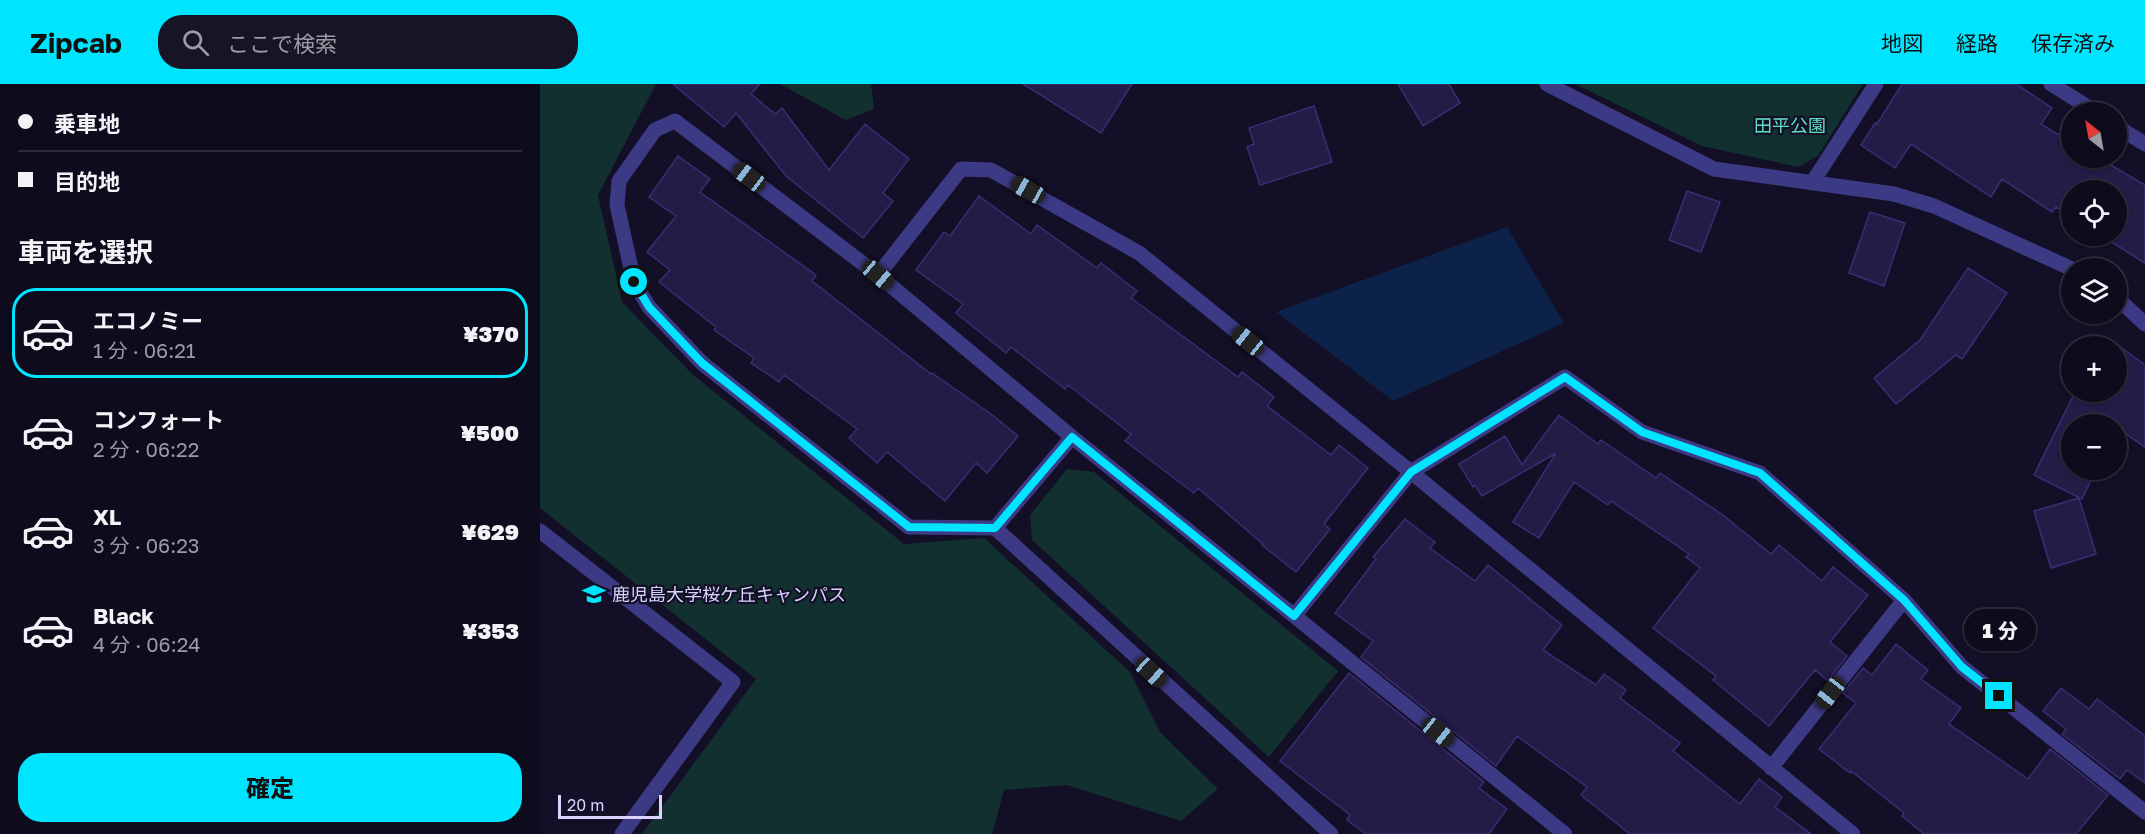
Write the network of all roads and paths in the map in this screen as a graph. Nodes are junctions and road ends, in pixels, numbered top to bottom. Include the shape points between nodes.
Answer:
1 (1547, 84) edge
2 (1876, 84) edge
3 (2051, 84) edge
4 (2080, 102) edge
5 (2127, 133) edge
6 (2145, 144) edge
7 (1812, 183) junction
8 (2061, 263) edge
9 (878, 275) junction
10 (2127, 307) edge
11 (2145, 324) edge
12 (1072, 437) junction
13 (1411, 472) junction
14 (995, 528) junction
15 (540, 531) edge
16 (1904, 600) junction
17 (1294, 616) junction
18 (1771, 768) junction
19 (2145, 812) edge
20 (622, 834) edge
21 (1331, 834) edge
22 (1565, 834) edge
23 (1853, 834) edge

1 - 7 street via 1714,169
2 - 7 street
3 - 4 street
5 - 6 street
7 - 8 street via 1894,194 1934,206
9 - 12 street
9 - 13 street via 961,169 991,170 1139,253
9 - 14 street via 675,121 655,130 619,181 617,205 634,282 649,307 702,363 909,527
10 - 11 street
12 - 14 street
12 - 17 street
13 - 16 street via 1565,377 1642,432 1760,473
13 - 17 street
13 - 18 street
14 - 21 street
15 - 20 street via 733,682
16 - 18 street
16 - 19 street via 1962,667
17 - 22 street
18 - 23 street

